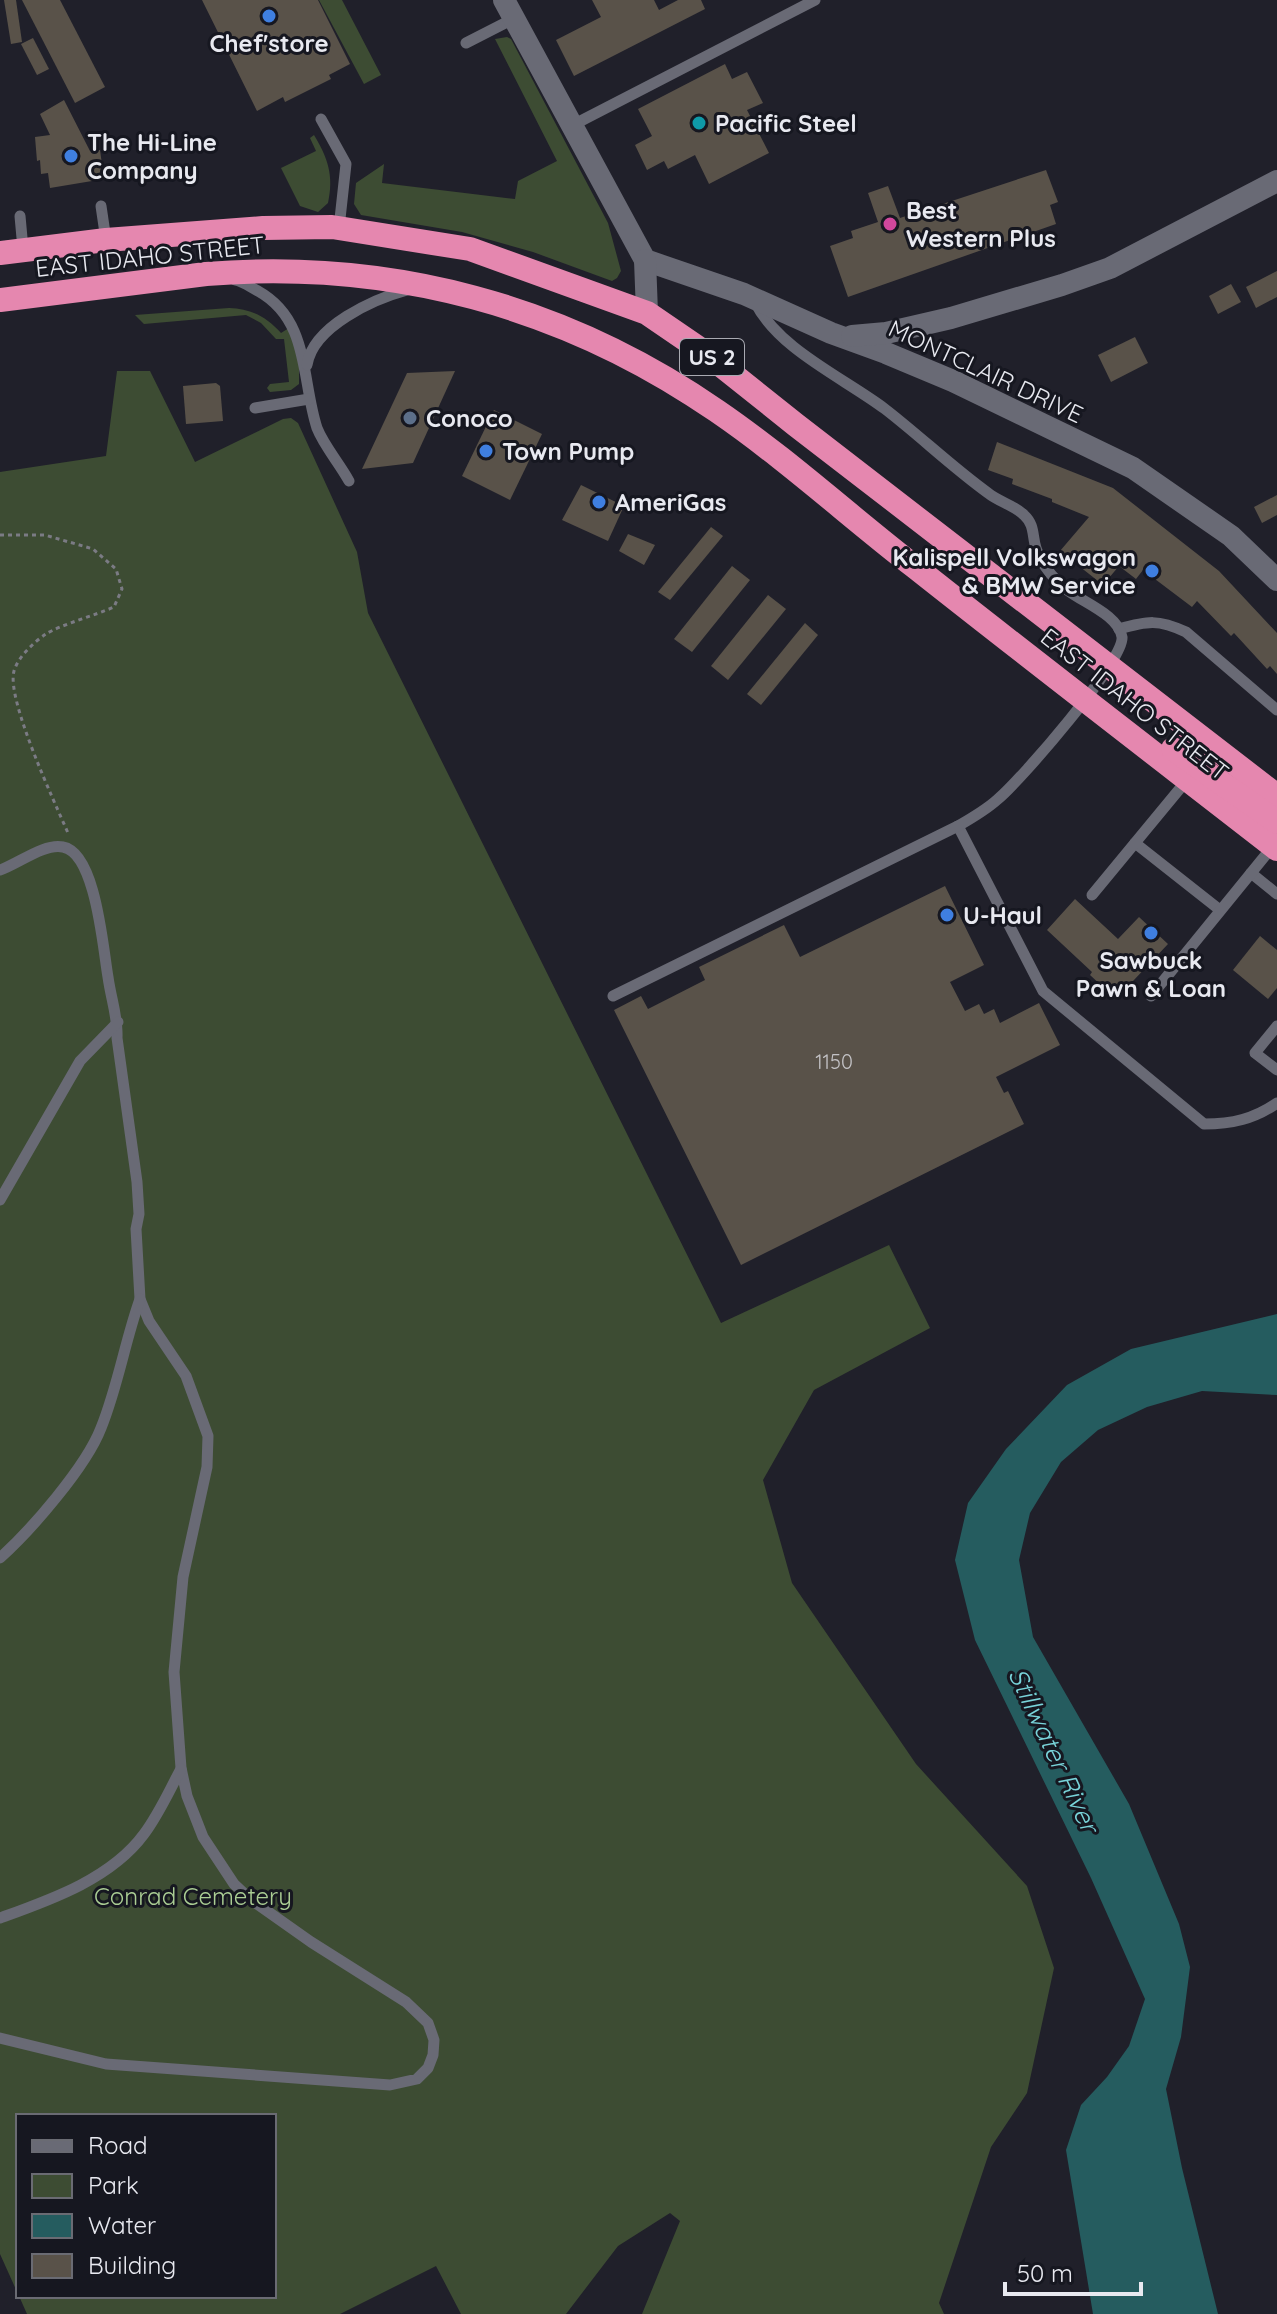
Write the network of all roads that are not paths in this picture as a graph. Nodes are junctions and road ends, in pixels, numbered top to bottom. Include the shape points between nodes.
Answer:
1 (815, 0) edge
2 (508, 9) edge
3 (466, 43) dead end
4 (321, 119) dead end
5 (570, 126) junction
6 (1277, 181) edge
7 (101, 206) dead end
8 (20, 216) dead end
9 (339, 228) junction
10 (106, 240) junction
11 (12, 251) edge
12 (645, 260) junction
13 (206, 274) junction
14 (428, 286) junction
15 (753, 298) junction
16 (0, 300) edge
17 (647, 313) junction
18 (831, 333) junction
19 (306, 369) junction
20 (309, 399) junction
21 (255, 408) dead end
22 (349, 481) dead end
23 (1277, 580) edge
24 (1119, 629) junction
25 (1109, 667) junction
26 (1084, 700) junction
27 (1277, 710) edge
28 (1187, 780) junction
29 (1277, 796) edge
30 (958, 826) junction
31 (1276, 839) edge
32 (1135, 843) junction
33 (0, 870) edge
34 (1251, 873) junction
35 (1277, 894) edge
36 (1092, 895) dead end
37 (1220, 910) junction
38 (613, 996) dead end
39 (1151, 996) dead end
40 (118, 1022) junction
41 (1277, 1026) edge
42 (1277, 1070) edge
43 (1277, 1103) edge
44 (0, 1200) edge
45 (140, 1299) junction
46 (0, 1558) edge
47 (181, 1768) junction
48 (0, 1918) edge
49 (0, 2038) edge

1 - 5 lane
2 - 3 lane
2 - 5 street
4 - 9 lane via 346,164
5 - 12 street
6 - 18 street via 1110,268 1062,285 886,333
7 - 10 lane
8 - 11 lane
9 - 10 highway, EAST IDAHO STREET / US 2
9 - 17 highway, EAST IDAHO STREET / US 2 via 470,249
10 - 11 highway, EAST IDAHO STREET / US 2
12 - 15 street, MONTCLAIR DRIVE
12 - 17 street
13 - 14 highway, EAST IDAHO STREET / US 2 via 341,273
13 - 16 highway, EAST IDAHO STREET / US 2
13 - 19 lane via 241,282 269,297 300,341
14 - 19 lane via 384,296 325,332 308,356
14 - 26 highway, EAST IDAHO STREET / US 2 via 536,316 622,352 674,382 760,441
15 - 18 street, MONTCLAIR DRIVE
15 - 24 lane via 791,343 886,410 992,496 1026,516 1043,565 1062,587
17 - 25 highway, EAST IDAHO STREET / US 2
18 - 23 street, MONTCLAIR DRIVE via 953,381 1133,468 1231,536
19 - 20 lane
20 - 21 lane
20 - 22 lane via 318,432
24 - 25 lane via 1122,646
24 - 27 lane via 1153,621 1186,632
25 - 26 lane
25 - 29 highway, EAST IDAHO STREET / US 2
26 - 28 highway, EAST IDAHO STREET / US 2
26 - 30 lane via 999,799
26 - 31 highway via 1126,716
28 - 31 highway, EAST IDAHO STREET / US 2
28 - 32 lane
30 - 38 lane
30 - 43 lane via 1043,991 1204,1124 1230,1124
31 - 34 lane
32 - 36 lane
32 - 37 lane
33 - 40 lane via 49,848 59,846 76,854 100,920
34 - 35 lane
34 - 37 lane
37 - 39 lane
40 - 44 lane via 80,1061
40 - 45 lane via 137,1182
41 - 42 lane via 1255,1053
45 - 46 lane via 100,1431 55,1498
45 - 47 lane via 186,1376 209,1446 183,1577 174,1672
47 - 48 lane via 144,1835 129,1851 68,1891
47 - 49 lane via 197,1825 234,1884 422,2015 434,2040 428,2068 417,2079 390,2085 158,2069 73,2058

